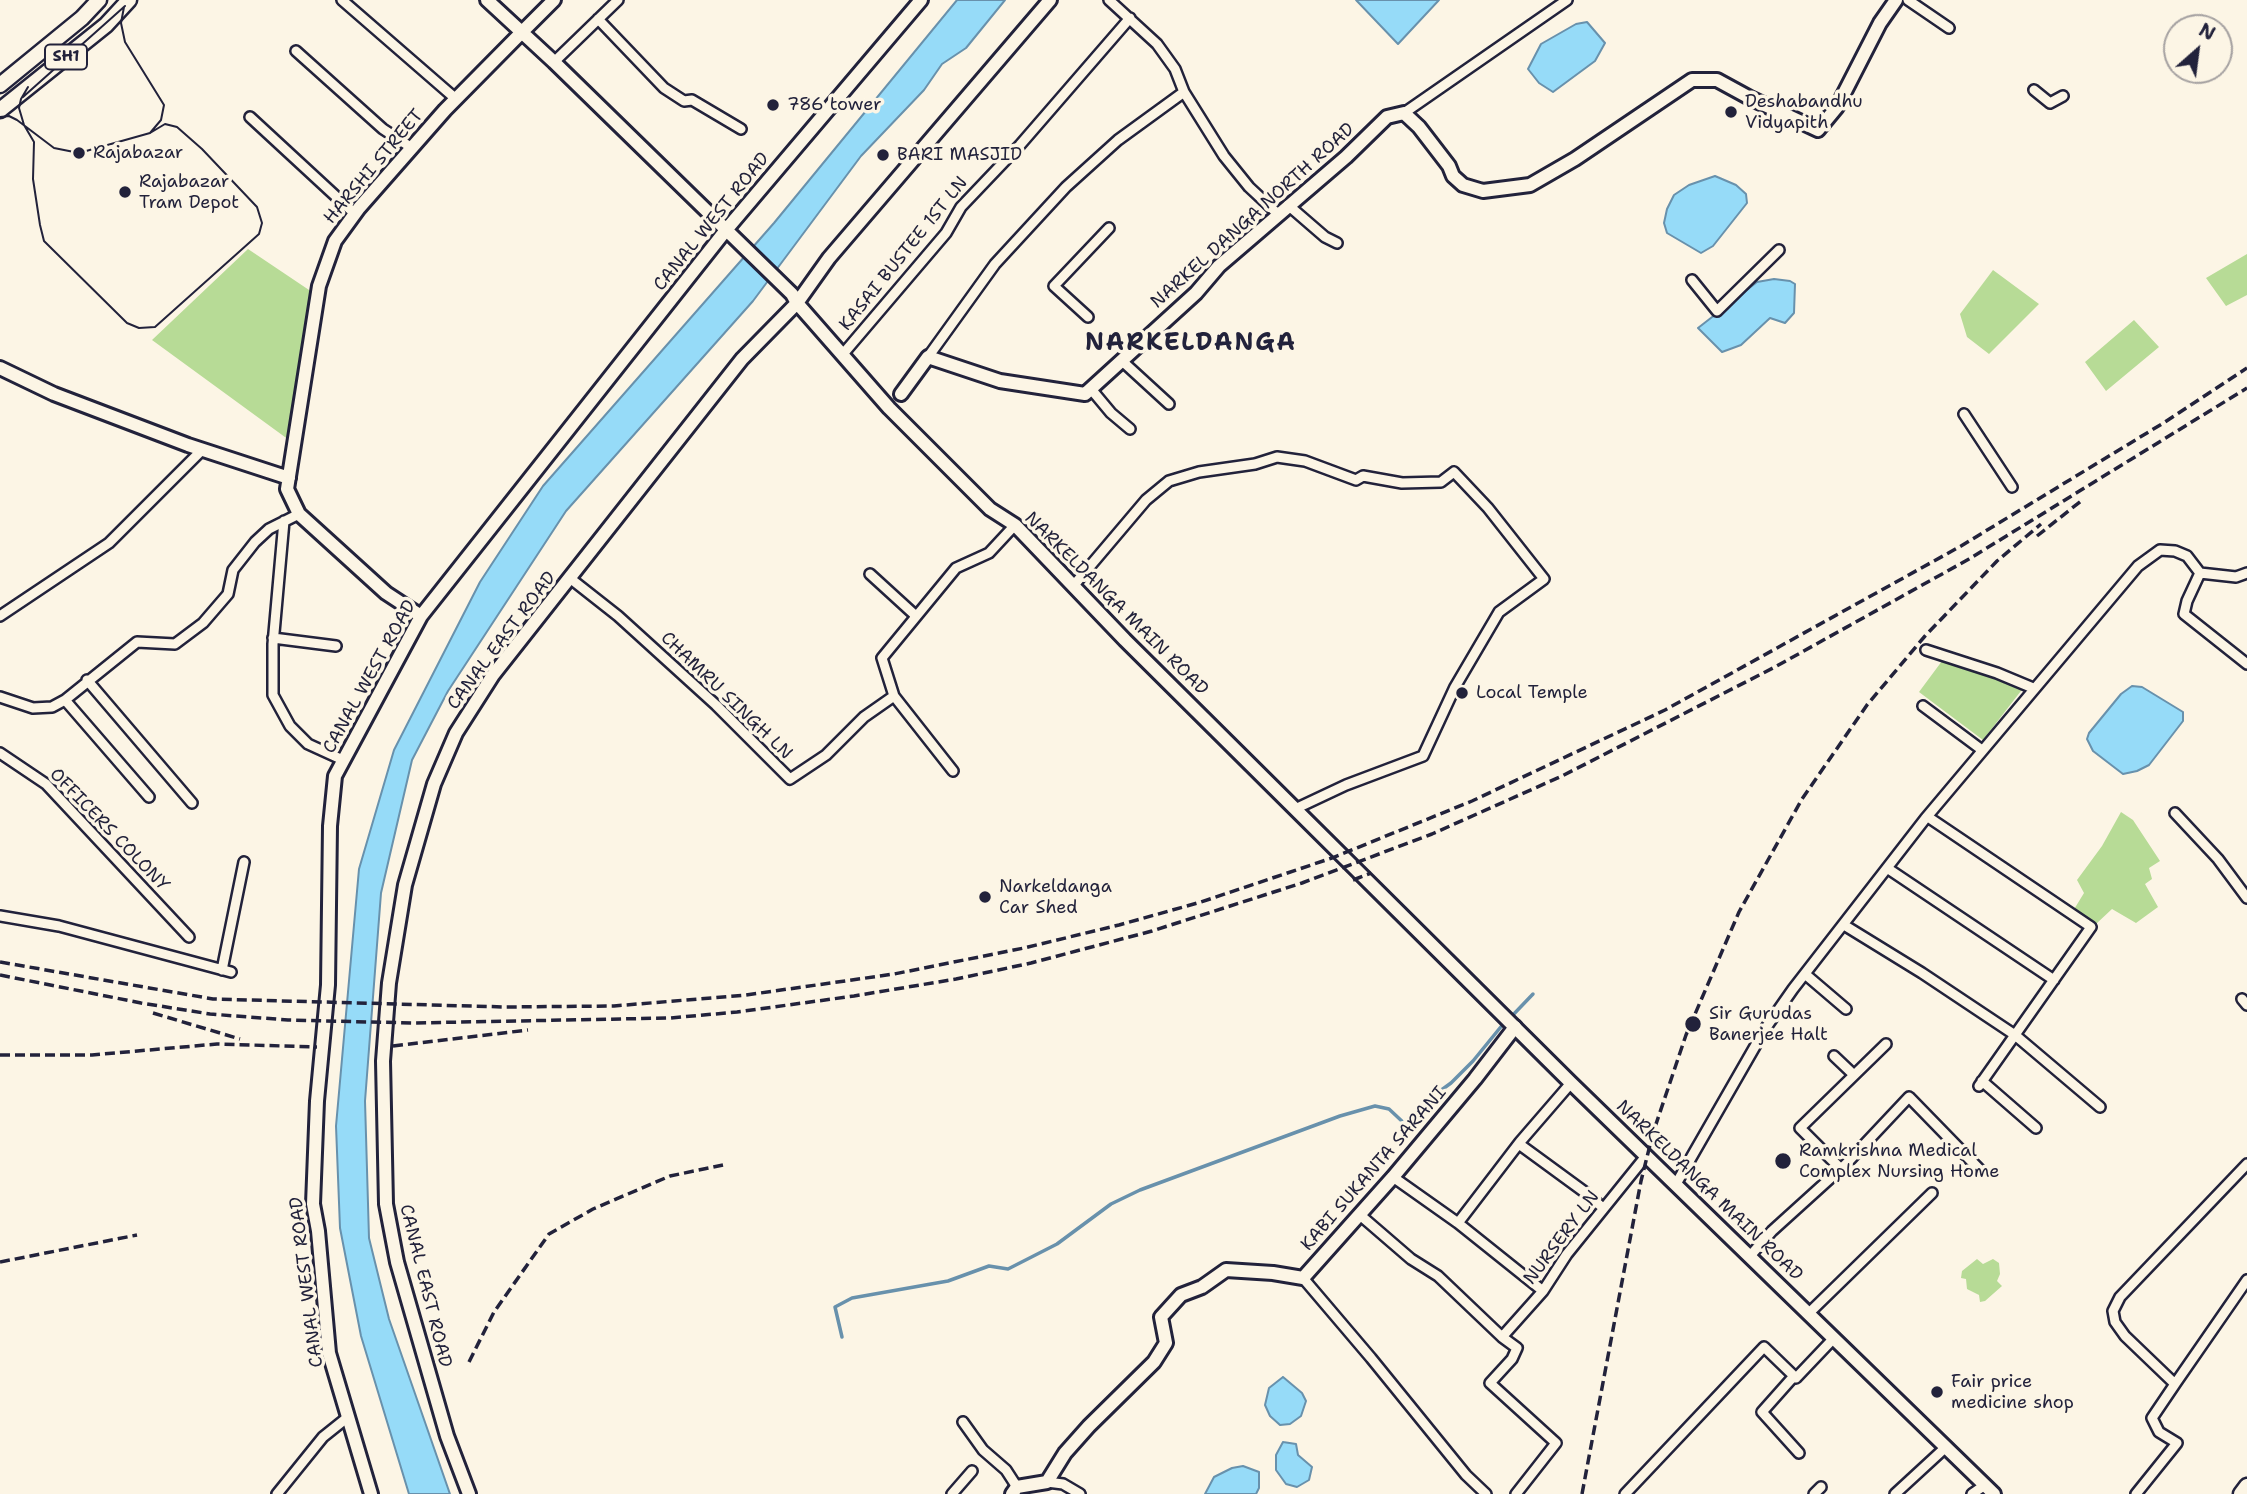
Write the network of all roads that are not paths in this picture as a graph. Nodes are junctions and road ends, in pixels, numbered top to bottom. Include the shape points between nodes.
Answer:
1 (99, 0) edge
2 (129, 0) edge
3 (342, 0) edge
4 (487, 0) edge
5 (554, 0) edge
6 (618, 0) edge
7 (921, 0) edge
8 (1050, 0) edge
9 (1109, 0) edge
10 (1567, 0) edge
11 (1896, 0) edge
12 (1908, 0) edge
13 (1130, 18) junction
14 (598, 19) junction
15 (1949, 29) dead end
16 (521, 33) junction
17 (296, 51) dead end
18 (554, 62) junction
19 (0, 85) edge
20 (2034, 90) dead end
21 (1184, 92) junction
22 (2063, 96) dead end
23 (456, 99) junction
24 (12, 100) junction
25 (0, 110) edge
26 (1404, 113) junction
27 (250, 117) dead end
28 (741, 129) dead end
29 (412, 148) junction
30 (1284, 210) junction
31 (355, 214) junction
32 (1109, 228) dead end
33 (726, 230) junction
34 (1337, 243) dead end
35 (1779, 250) dead end
36 (1692, 281) dead end
37 (794, 298) junction
38 (1088, 317) dead end
39 (843, 354) junction
40 (928, 357) junction
41 (1121, 360) junction
42 (0, 368) edge
43 (1091, 388) junction
44 (901, 394) dead end
45 (1169, 404) dead end
46 (1964, 414) dead end
47 (1130, 429) dead end
48 (203, 449) junction
49 (289, 478) junction
50 (2012, 487) dead end
51 (299, 514) junction
52 (284, 521) junction
53 (1015, 525) junction
54 (2200, 573) junction
55 (2247, 573) edge
56 (870, 574) dead end
57 (571, 579) junction
58 (1074, 585) junction
59 (0, 616) edge
60 (421, 616) junction
61 (916, 616) junction
62 (273, 638) junction
63 (336, 646) dead end
64 (1926, 650) dead end
65 (2247, 664) edge
66 (87, 680) junction
67 (2033, 688) junction
68 (894, 696) junction
69 (0, 697) edge
70 (65, 699) junction
71 (1923, 706) dead end
72 (1982, 750) junction
73 (0, 753) edge
74 (343, 760) junction
75 (953, 771) dead end
76 (149, 797) dead end
77 (192, 803) dead end
78 (1295, 808) junction
79 (2175, 813) dead end
80 (1928, 817) junction
81 (244, 862) dead end
82 (1887, 868) junction
83 (2247, 897) edge
84 (0, 916) edge
85 (1844, 925) junction
86 (189, 937) dead end
87 (1805, 974) junction
88 (2054, 980) junction
89 (1846, 1009) dead end
90 (1515, 1027) junction
91 (2015, 1035) junction
92 (1886, 1044) dead end
93 (1833, 1056) dead end
94 (1854, 1076) junction
95 (1571, 1083) junction
96 (2100, 1107) dead end
97 (2036, 1128) dead end
98 (1519, 1144) junction
99 (1646, 1156) junction
100 (2247, 1164) edge
101 (1840, 1168) junction
102 (1982, 1172) dead end
103 (1393, 1177) junction
104 (1676, 1184) junction
105 (1931, 1193) dead end
106 (1604, 1208) junction
107 (1360, 1215) junction
108 (1458, 1223) junction
109 (1750, 1256) junction
110 (1303, 1278) junction
111 (2247, 1280) edge
112 (1544, 1291) junction
113 (1809, 1313) junction
114 (1502, 1337) junction
115 (1835, 1338) junction
116 (1794, 1376) junction
117 (2175, 1384) junction
118 (348, 1417) junction
119 (963, 1422) dead end
120 (1946, 1447) junction
121 (1798, 1453) dead end
122 (972, 1471) dead end
123 (1047, 1482) junction
124 (2247, 1486) edge
125 (1989, 1489) edge
126 (1015, 1490) edge
127 (278, 1494) edge
128 (372, 1494) edge
129 (469, 1494) edge
130 (952, 1494) edge
131 (1080, 1494) edge
132 (1486, 1494) edge
133 (1516, 1494) edge
134 (1625, 1494) edge
135 (1895, 1494) edge
136 (1972, 1494) edge
137 (2136, 1494) edge
138 (2241, 1494) edge

1 - 19 main road
2 - 24 main road, SH1 via 106,25
3 - 23 street
4 - 16 street
5 - 16 street, HARSHI STREET
6 - 14 street
7 - 33 street, CANAL WEST ROAD
8 - 37 street, CANAL EAST ROAD
9 - 13 street
10 - 26 street
11 - 26 street via 1837,107 1818,130 1717,80 1692,80 1530,185 1483,191 1462,185
12 - 15 street
13 - 21 street via 1175,68
13 - 39 street, KASAI BUSTEE 1ST LN via 961,207 946,233
14 - 18 street
14 - 28 street via 664,88
16 - 18 street
16 - 23 street, HARSHI STREET
17 - 29 street via 383,129
18 - 33 street
19 - 24 street
20 - 22 street via 2050,103
21 - 30 street via 1249,187
21 - 40 street via 1118,140 1066,187 995,264
23 - 29 street, HARSHI STREET
24 - 25 main road, SH1
26 - 30 street, NARKEL DANGA NORTH ROAD via 1387,117
27 - 31 street
29 - 31 street, HARSHI STREET
30 - 34 street
30 - 41 street, NARKEL DANGA NORTH ROAD
31 - 49 street, HARSHI STREET via 335,241 319,286
32 - 38 street via 1054,286
33 - 37 street, NARKELDANGA MAIN ROAD
33 - 60 street, CANAL WEST ROAD
35 - 36 street via 1717,311
37 - 39 street, NARKELDANGA MAIN ROAD
37 - 57 street, CANAL EAST ROAD
39 - 53 street, NARKELDANGA MAIN ROAD via 889,408 990,509
40 - 43 street via 1000,381 1085,394
40 - 44 street
41 - 43 street, NARKEL DANGA NORTH ROAD
41 - 45 street
42 - 48 street via 54,394
43 - 47 street
46 - 50 street
48 - 49 street
48 - 59 street via 109,543
49 - 51 street via 287,489
51 - 52 street
51 - 60 street via 386,593
52 - 62 street
52 - 66 street via 269,529 235,566 230,591 203,623 175,644 137,642
53 - 58 street, NARKELDANGA MAIN ROAD
53 - 61 street via 989,553 956,568
54 - 55 street via 2236,577
54 - 65 street via 2184,614
54 - 67 street via 2187,556 2175,551 2160,550 2150,556
56 - 61 street
57 - 68 street, CHAMRU SINGH LN via 716,705 790,779 826,755
57 - 129 street, CANAL EAST ROAD via 493,675 456,733 434,784 405,885 389,983 383,1061 386,1205 397,1262 447,1436
58 - 78 street, NARKELDANGA MAIN ROAD
58 - 78 street via 1146,500 1169,481 1199,472 1277,457 1305,461 1356,480 1363,476 1441,482 1454,471 1544,579 1499,612 1455,687 1423,756
60 - 74 street, CANAL WEST ROAD
61 - 68 street via 882,659
62 - 63 street
62 - 74 street via 273,695 284,716 308,744
64 - 67 street
66 - 70 street
66 - 77 street
67 - 72 street
68 - 75 street
69 - 70 street via 33,708 52,707
70 - 76 street
71 - 72 street
72 - 80 street
73 - 86 street, OFFICERS COLONY via 46,784
74 - 118 street, CANAL WEST ROAD via 335,776 330,826 328,985 313,1204 329,1353
78 - 90 street, NARKELDANGA MAIN ROAD
79 - 83 street
80 - 82 street
80 - 88 street via 2091,927
81 - 84 street via 227,971 59,926
82 - 85 street
82 - 88 street
85 - 87 street
85 - 91 street
87 - 89 street
87 - 104 street via 1765,1029
88 - 91 street
90 - 95 street, NARKELDANGA MAIN ROAD
90 - 103 street, KABI SUKANTA SARANI
91 - 96 street
91 - 97 street via 1980,1084
92 - 94 street
93 - 94 street
94 - 101 street via 1801,1128
95 - 98 street
95 - 99 street, NARKELDANGA MAIN ROAD
98 - 106 street
98 - 108 street
99 - 104 street, NARKELDANGA MAIN ROAD
99 - 106 street, NURSERY LN
100 - 117 street via 2120,1297 2113,1311 2125,1336
101 - 102 street via 1909,1097
101 - 109 street
103 - 107 street, KABI SUKANTA SARANI
103 - 108 street
104 - 109 street, NARKELDANGA MAIN ROAD
105 - 113 street
106 - 112 street, NURSERY LN
107 - 110 street, KABI SUKANTA SARANI
107 - 114 street via 1438,1276
108 - 112 street
109 - 113 street, NARKELDANGA MAIN ROAD
110 - 123 street, KABI SUKANTA SARANI via 1226,1270 1181,1295 1161,1317 1166,1343 1154,1362 1089,1426
110 - 132 street
111 - 117 street
112 - 114 street, NURSERY LN
113 - 115 street, NARKELDANGA MAIN ROAD
114 - 133 street via 1517,1348 1490,1383 1556,1443
115 - 116 street
115 - 120 street, NARKELDANGA MAIN ROAD
116 - 121 street via 1762,1412
116 - 134 street via 1764,1347
117 - 137 street via 2152,1418 2159,1432 2177,1443
118 - 127 street via 323,1437
118 - 128 street, CANAL WEST ROAD
119 - 126 street via 983,1450 1006,1469
120 - 125 street, NARKELDANGA MAIN ROAD
120 - 135 street
122 - 130 street
123 - 126 street
123 - 131 street via 1063,1484
124 - 138 main road
125 - 136 street

